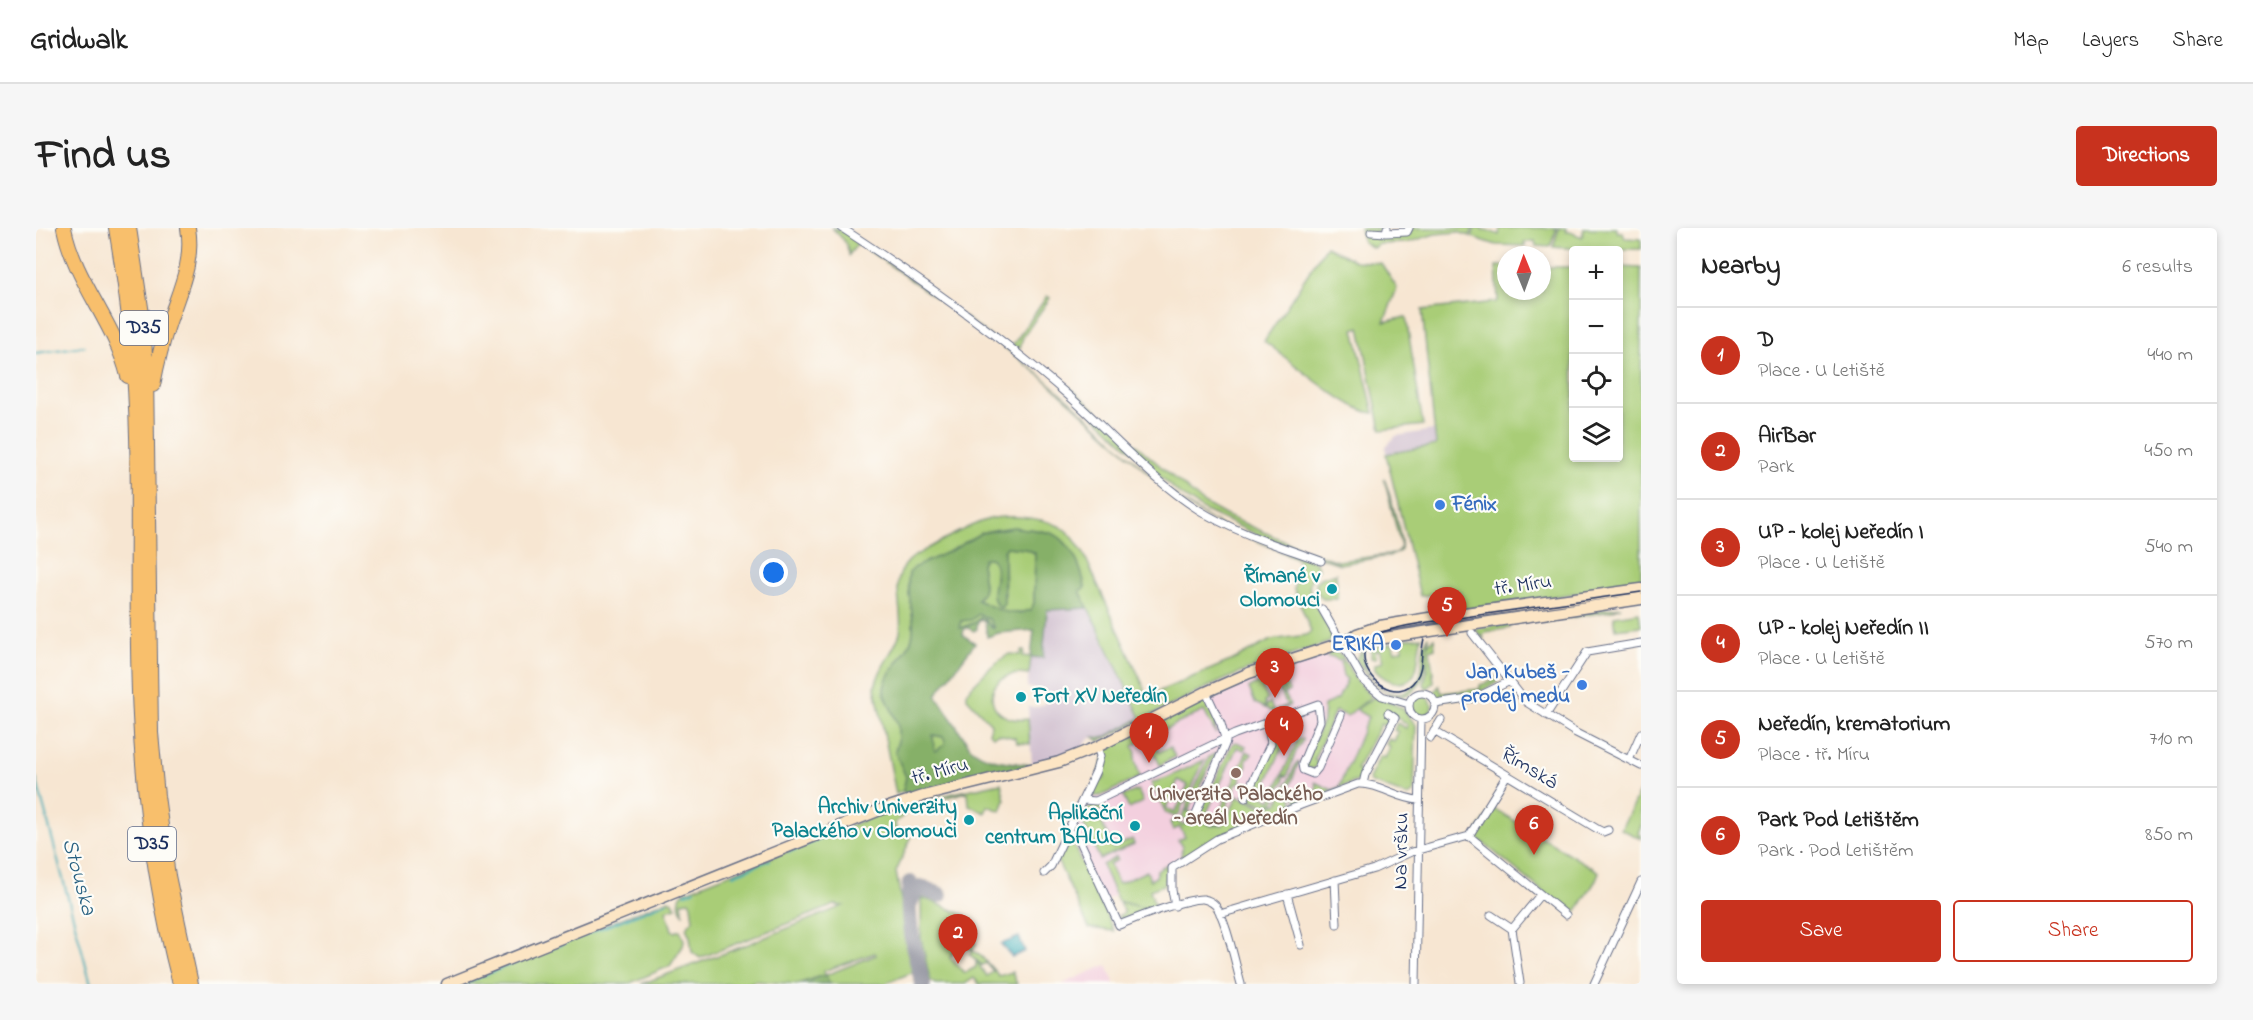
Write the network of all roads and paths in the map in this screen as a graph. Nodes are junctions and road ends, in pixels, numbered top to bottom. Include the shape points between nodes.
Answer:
1 (64, 228) edge
2 (116, 228) edge
3 (129, 228) edge
4 (188, 228) edge
5 (842, 228) edge
6 (1408, 228) edge
7 (1387, 230) edge
8 (1371, 232) dead end
9 (136, 416) junction
10 (148, 429) junction
11 (1321, 561) dead end
12 (1641, 589) edge
13 (1641, 598) edge
14 (1322, 609) dead end
15 (1472, 633) dead end
16 (1641, 643) edge
17 (1344, 645) junction
18 (1510, 681) junction
19 (1206, 692) junction
20 (1409, 704) junction
21 (1435, 704) junction
22 (1388, 713) dead end
23 (1341, 715) dead end
24 (1546, 715) junction
25 (1421, 719) junction
26 (1441, 720) dead end
27 (1267, 723) junction
28 (1641, 733) edge
29 (1226, 739) junction
30 (1096, 747) junction
31 (1629, 760) junction
32 (1641, 766) edge
33 (1508, 775) junction
34 (1363, 784) junction
35 (1245, 798) dead end
36 (1419, 800) junction
37 (1083, 801) junction
38 (1195, 816) dead end
39 (1608, 830) dead end
40 (1068, 831) junction
41 (1469, 836) junction
42 (1419, 849) junction
43 (1044, 873) dead end
44 (1335, 880) junction
45 (1641, 882) edge
46 (1287, 894) junction
47 (1540, 895) junction
48 (1175, 906) junction
49 (1220, 914) junction
50 (1491, 915) dead end
51 (1566, 915) dead end
52 (1337, 924) dead end
53 (1512, 929) junction
54 (1301, 945) dead end
55 (180, 984) edge
56 (191, 984) edge
57 (447, 984) edge
58 (1241, 984) edge
59 (1416, 984) edge
60 (1520, 984) edge
61 (1594, 984) edge

1 - 9 highway via 79,273 121,351
2 - 9 highway, D35 via 129,320
3 - 10 highway, D35 via 143,321
4 - 10 highway via 188,267 158,357
5 - 11 street via 972,318 1025,360 1190,504 1244,532
6 - 7 street via 1406,232
7 - 8 street
9 - 55 highway, D35 via 139,701 144,777 166,925
10 - 56 highway, D35 via 151,733 168,876
12 - 17 main road, tř. Míru via 1380,626 1360,632
13 - 17 main road, tř. Míru
14 - 17 street
15 - 18 street
16 - 24 street via 1587,652
17 - 19 main road, tř. Míru via 1283,660
17 - 20 street via 1354,668 1367,684 1382,696
18 - 21 street via 1475,698
18 - 24 street via 1526,702
19 - 29 street
19 - 30 main road, tř. Míru
20 - 21 street via 1413,696 1422,693
20 - 25 street via 1412,715
21 - 25 street via 1431,715
22 - 34 street via 1395,718
23 - 27 street via 1314,774 1303,770 1302,764 1320,721 1318,704
24 - 31 street
25 - 36 street, Na vršku
26 - 33 street, Římská via 1432,735
27 - 29 street
27 - 35 street via 1271,743
28 - 31 street
29 - 37 street via 1096,801
29 - 38 street
30 - 37 street via 1100,759
30 - 57 main road, tř. Míru via 1053,764 889,807
31 - 32 street
33 - 39 street, Římská via 1601,831
33 - 41 street
34 - 36 street
34 - 48 street via 1220,838 1173,866
36 - 42 street, Na vršku
37 - 40 street
40 - 43 street
40 - 48 street via 1079,839 1119,925
41 - 42 street
41 - 47 street
42 - 44 street
42 - 59 street, Na vršku
44 - 46 street
44 - 52 street
45 - 61 street
46 - 49 street
46 - 54 street
47 - 51 street
47 - 53 street
48 - 49 street via 1205,899
49 - 58 street
50 - 53 street
53 - 60 street

